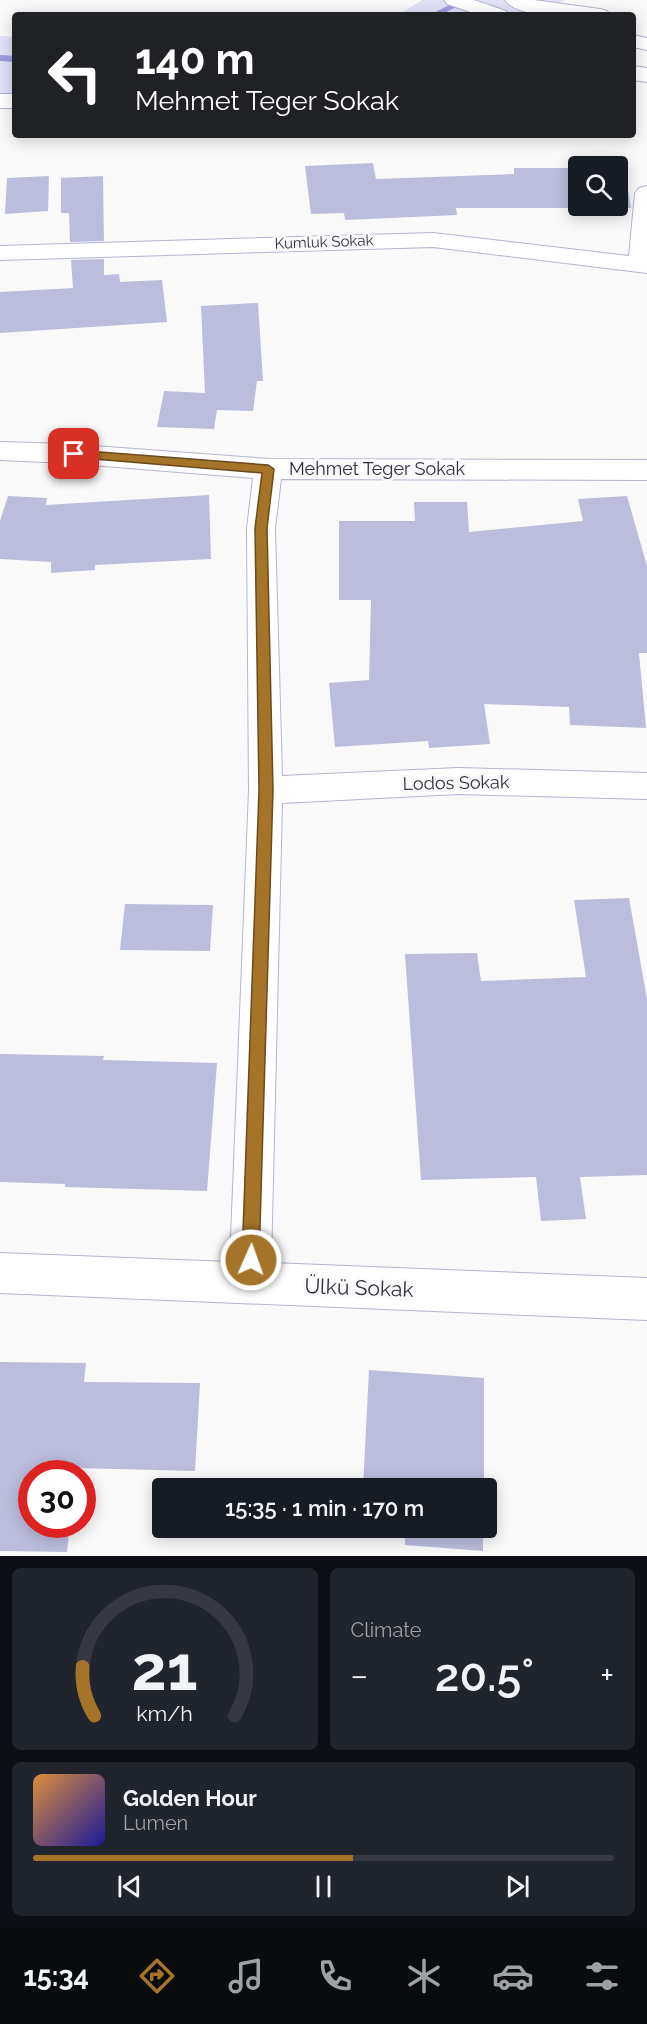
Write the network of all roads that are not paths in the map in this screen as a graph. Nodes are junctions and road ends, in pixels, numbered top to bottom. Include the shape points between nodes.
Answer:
1 (454, 0) edge
2 (525, 3) edge
3 (490, 12) edge
4 (581, 12) edge
5 (647, 193) edge
6 (0, 253) edge
7 (644, 266) edge
8 (0, 451) edge
9 (268, 469) junction
10 (647, 470) edge
11 (647, 786) edge
12 (266, 790) junction
13 (0, 1273) edge
14 (250, 1283) junction
15 (647, 1299) edge

1 - 3 street
2 - 4 street
5 - 7 street
6 - 7 street, Kumluk Sokak via 433,240
8 - 9 street, Mehmet Teger Sokak
9 - 10 street, Mehmet Teger Sokak
9 - 12 street via 261,528
11 - 12 street, Lodos Sokak via 458,781
12 - 14 street
13 - 14 street, Ülkü Sokak
14 - 15 street, Ülkü Sokak

